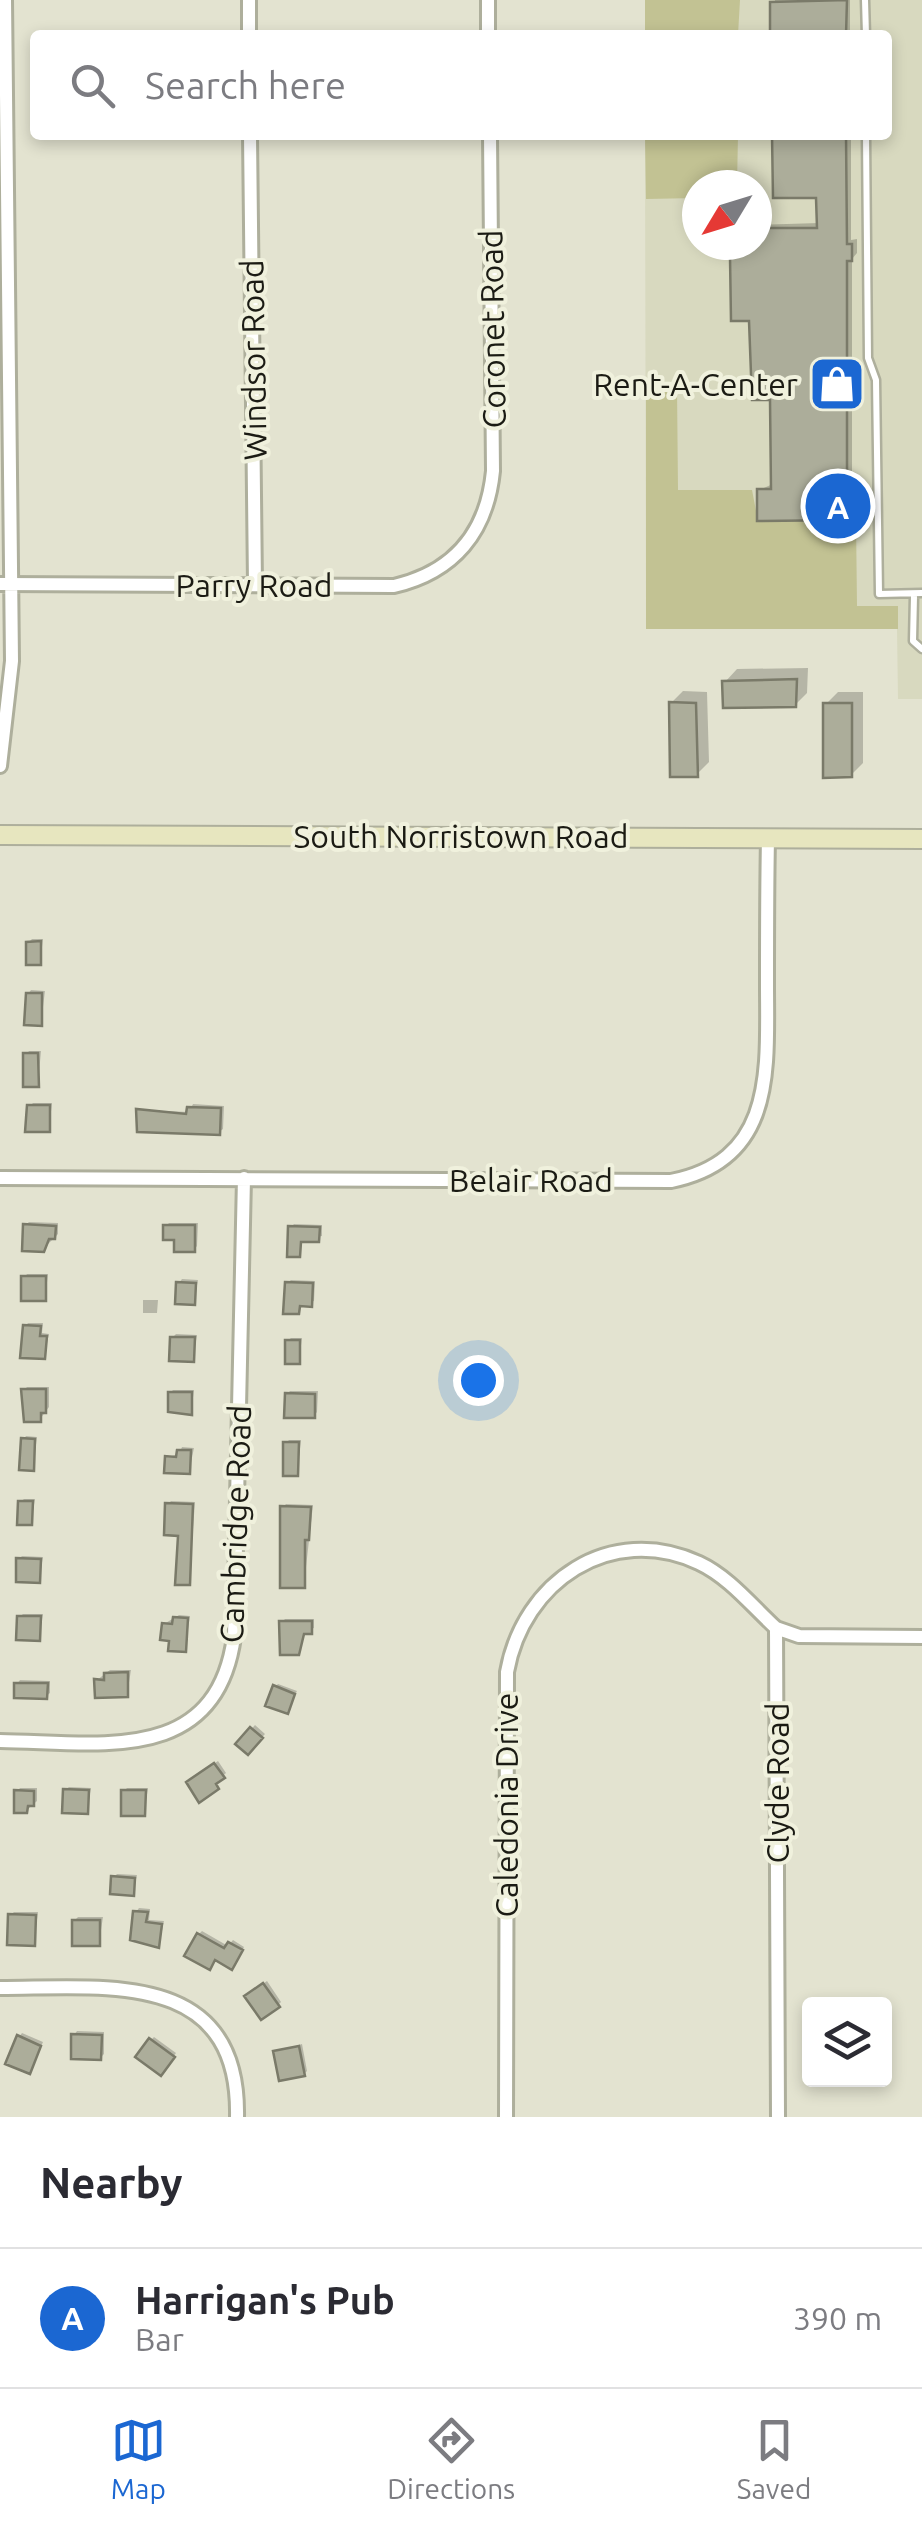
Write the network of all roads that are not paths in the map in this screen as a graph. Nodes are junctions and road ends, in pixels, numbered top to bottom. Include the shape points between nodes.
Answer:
1 (4, 0) edge
2 (249, 0) edge
3 (488, 0) edge
4 (866, 0) edge
5 (250, 30) edge
6 (488, 30) edge
7 (866, 30) edge
8 (250, 140) edge
9 (490, 140) edge
10 (866, 140) edge
11 (481, 521) joint
12 (6, 584) edge
13 (255, 585) junction
14 (918, 594) edge
15 (922, 649) edge
16 (0, 766) edge
17 (0, 835) edge
18 (768, 838) junction
19 (922, 839) edge
20 (0, 1178) edge
21 (244, 1178) junction
22 (776, 1628) junction
23 (922, 1637) edge
24 (0, 1741) edge
25 (0, 1988) edge
26 (237, 2117) edge
27 (506, 2117) edge
28 (778, 2117) edge

1 - 12 street
2 - 5 street
3 - 6 street
4 - 7 lane
8 - 13 street, Windsor Road
9 - 11 street, Coronet Road via 493,470
10 - 14 lane via 878,594
11 - 13 street, Parry Road via 451,561 417,580 394,586
12 - 13 street, Parry Road
12 - 16 street via 11,692
14 - 15 lane via 913,642
17 - 18 street, South Norristown Road
18 - 19 street, South Norristown Road
18 - 21 street, Belair Road via 764,1094 748,1130 723,1160 671,1181
20 - 21 street, Belair Road
21 - 24 street, Cambridge Road via 234,1637 222,1682 200,1713 154,1740
22 - 23 street via 798,1636
22 - 27 street, Caledonia Drive via 724,1579 696,1562 658,1552 592,1561 548,1586 526,1614 507,1672
22 - 28 street, Clyde Road
25 - 26 street via 161,1994 208,2026 227,2055

